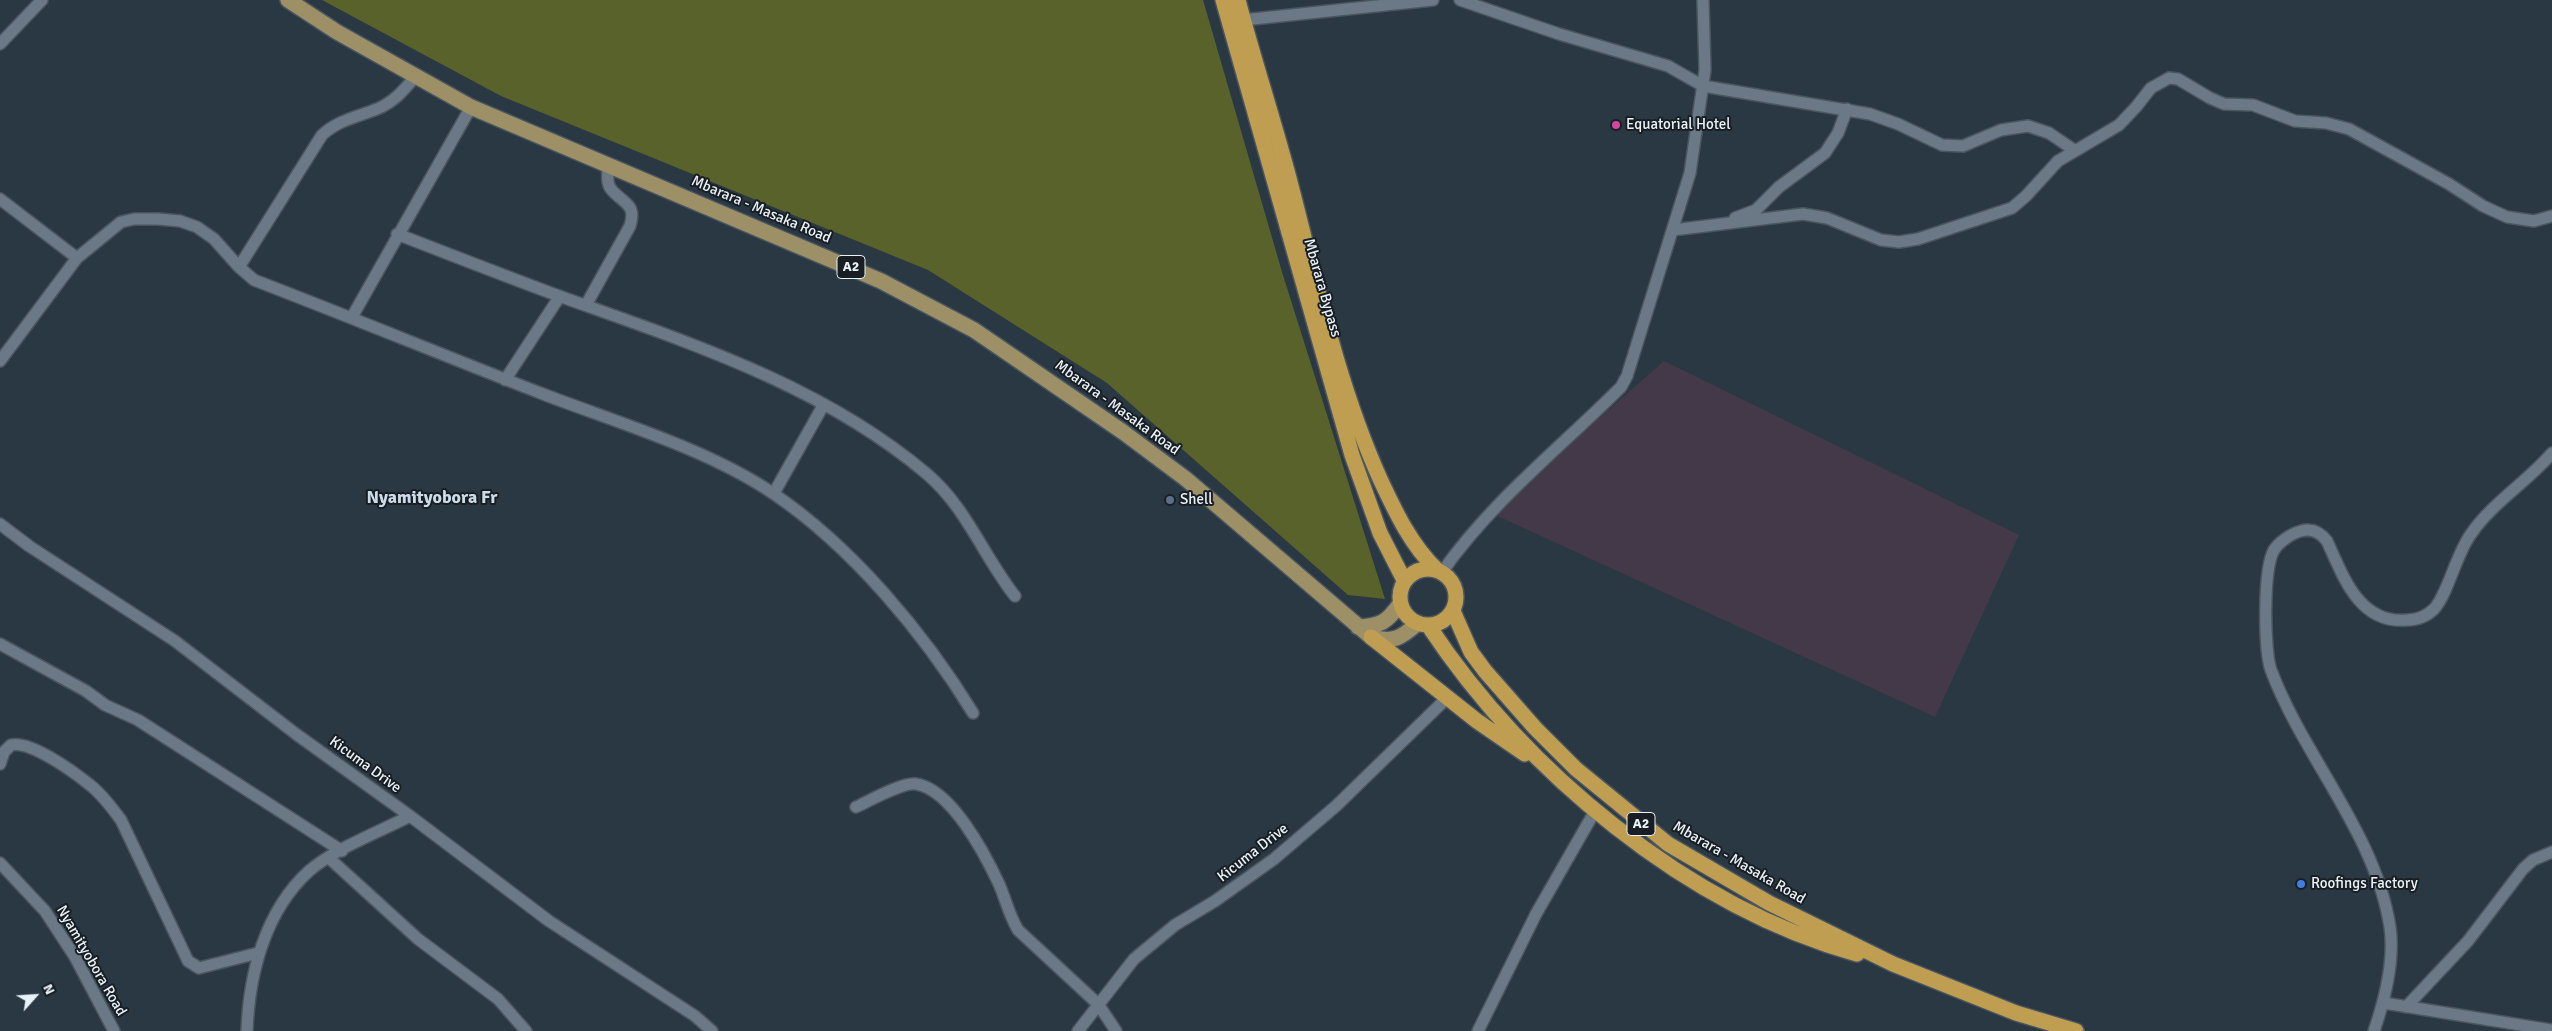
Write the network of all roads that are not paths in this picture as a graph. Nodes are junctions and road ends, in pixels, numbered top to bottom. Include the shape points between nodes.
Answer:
1 (42, 0) edge
2 (288, 0) edge
3 (1223, 0) edge
4 (1238, 0) edge
5 (1433, 0) edge
6 (1460, 0) edge
7 (1703, 0) edge
8 (1244, 20) junction
9 (0, 44) edge
10 (415, 76) junction
11 (1702, 86) junction
12 (471, 107) junction
13 (1847, 109) junction
14 (2074, 150) junction
15 (608, 165) junction
16 (0, 198) edge
17 (2552, 216) edge
18 (1721, 224) junction
19 (1674, 230) junction
20 (397, 234) junction
21 (77, 258) junction
22 (239, 267) junction
23 (560, 296) junction
24 (586, 305) junction
25 (352, 318) junction
26 (0, 361) edge
27 (505, 380) junction
28 (824, 404) junction
29 (2552, 453) edge
30 (774, 493) junction
31 (0, 524) edge
32 (1439, 571) junction
33 (1404, 580) junction
34 (1015, 596) dead end
35 (1400, 604) junction
36 (1452, 610) junction
37 (1423, 624) junction
38 (1358, 627) junction
39 (1371, 637) junction
40 (0, 644) edge
41 (1448, 697) junction
42 (1491, 707) junction
43 (973, 714) dead end
44 (1477, 721) junction
45 (0, 764) edge
46 (1546, 766) junction
47 (856, 807) dead end
48 (1595, 811) junction
49 (410, 816) junction
50 (342, 851) junction
51 (2552, 852) edge
52 (329, 858) junction
53 (0, 862) edge
54 (258, 953) junction
55 (1893, 964) junction
56 (2384, 1003) junction
57 (1098, 1004) junction
58 (2406, 1007) junction
59 (2552, 1030) edge
60 (114, 1031) edge
61 (248, 1031) edge
62 (526, 1031) edge
63 (712, 1031) edge
64 (1078, 1031) edge
65 (1116, 1031) edge
66 (1478, 1031) edge
67 (2076, 1031) edge
68 (2374, 1031) edge

1 - 9 street
2 - 10 main road, Mbarara - Masaka Road / A2
3 - 33 highway, Mbarara Bypass via 1352,455 1380,533
4 - 8 highway, Mbarara Bypass
5 - 8 street
6 - 11 street via 1668,66
7 - 11 street
8 - 32 highway, Mbarara Bypass via 1329,331 1364,444 1395,511 1422,555
10 - 12 main road, Mbarara - Masaka Road / A2
10 - 22 street via 401,94 389,102 332,126 322,135
11 - 13 street
11 - 19 street via 1690,173
12 - 15 main road, Mbarara - Masaka Road / A2
12 - 20 street
13 - 14 street via 1898,124 1953,147 1973,143 2008,128 2028,126 2044,131
13 - 18 street via 1838,133 1825,153 1779,187 1756,210
14 - 17 street via 2118,125 2151,88 2168,78 2178,79 2224,104 2253,105 2295,121 2349,129 2507,217 2534,221
14 - 18 street via 2058,161 2012,208 1918,239 1881,240 1827,218 1803,214
15 - 24 street via 609,184 631,208 633,216
15 - 38 main road, Mbarara - Masaka Road / A2 via 881,281 974,330 1115,426 1186,479
16 - 21 street
18 - 19 street
19 - 32 street via 1621,387 1537,464
20 - 23 street
20 - 25 street
21 - 22 street via 121,222 158,219 198,226
21 - 26 street
22 - 25 street via 254,280
23 - 24 street
23 - 27 street
24 - 28 street via 672,335
25 - 27 street
27 - 30 street via 689,449
28 - 30 street
28 - 34 street via 863,426 928,475 959,510
29 - 56 street via 2471,534 2440,601 2427,615 2416,620 2397,621 2370,612 2353,595 2322,534 2312,530 2300,531 2284,540 2271,558 2265,633 2270,668 2290,716 2326,774 2376,877 2390,927 2391,948
30 - 43 street via 833,540 868,576 946,670
31 - 49 street, Kicuma Drive via 175,641
32 - 33 highway via 1419,569
32 - 36 highway, A2 via 1449,578 1456,591
33 - 35 highway
35 - 37 highway, A2 via 1407,616
35 - 38 main road via 1388,620
36 - 37 highway via 1442,621
36 - 55 highway, Mbarara - Masaka Road / A2 via 1462,636 1485,671 1535,728 1576,769 1639,822 1668,844 1769,903
37 - 39 main road via 1391,641
37 - 42 highway, Mbarara - Masaka Road / A2
38 - 39 main road, Mbarara - Masaka Road / A2
39 - 41 highway, A2
40 - 50 street via 86,691 105,705 138,720
41 - 44 highway, A2
41 - 57 street, Kicuma Drive via 1336,806 1274,859 1175,925 1134,959
42 - 44 highway via 1484,720
42 - 46 highway, Mbarara - Masaka Road / A2
44 - 46 highway, A2
45 - 54 street via 4,752 11,745 25,745 91,785 121,820 193,966 207,966
46 - 48 highway, Mbarara - Masaka Road / A2
47 - 57 street via 914,783 930,788 946,800 974,838 999,884 1018,930
48 - 55 highway, Mbarara - Masaka Road / A2 via 1700,885 1747,910 1795,933
48 - 66 street via 1536,914
49 - 50 street
49 - 63 street, Kicuma Drive via 549,921 695,1016
50 - 52 street
51 - 58 street via 2523,869 2468,941
52 - 54 street via 310,871 288,894
52 - 62 street via 418,939 498,999
53 - 60 street, Nyamityobora Road via 45,910 75,957
54 - 61 street
55 - 67 highway, Mbarara - Masaka Road / A2 via 2016,1013
56 - 58 street
56 - 68 street
57 - 64 street, Kicuma Drive
57 - 65 street
58 - 59 street

